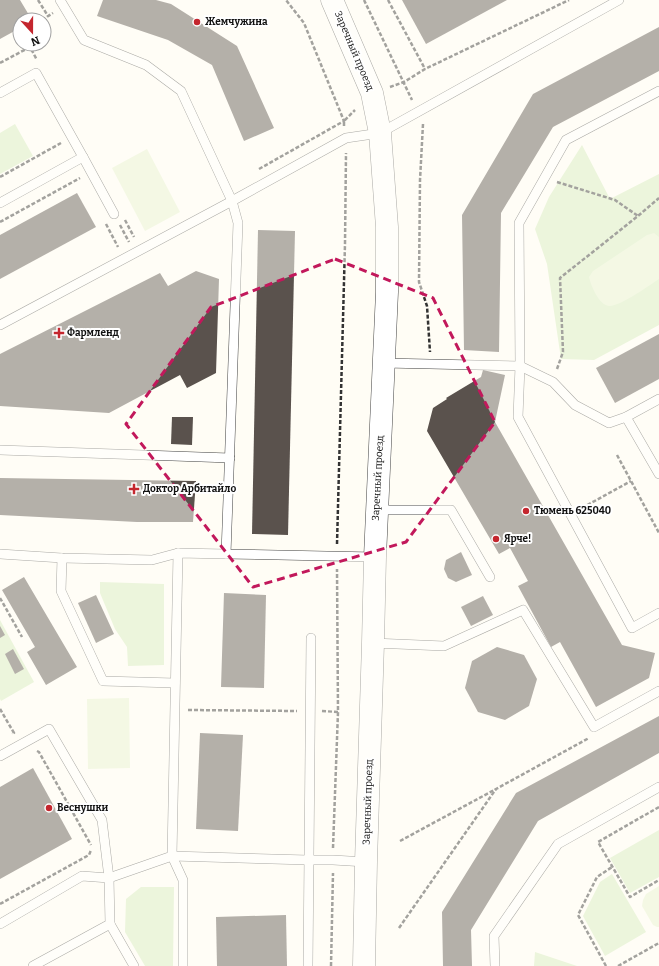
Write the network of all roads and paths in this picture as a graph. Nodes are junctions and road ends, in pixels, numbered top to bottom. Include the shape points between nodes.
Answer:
1 (38, 0) edge
2 (60, 0) edge
3 (286, 0) edge
4 (332, 0) edge
5 (364, 0) edge
6 (388, 0) edge
7 (569, 0) edge
8 (619, 0) edge
9 (46, 12) edge
10 (21, 52) edge
11 (0, 63) edge
12 (425, 69) junction
13 (404, 82) junction
14 (659, 91) edge
15 (0, 93) edge
16 (372, 93) junction
17 (418, 112) junction
18 (344, 121) junction
19 (380, 133) junction
20 (71, 137) junction
21 (346, 138) junction
22 (83, 157) junction
23 (254, 172) dead end
24 (0, 177) edge
25 (80, 178) dead end
26 (544, 178) junction
27 (659, 198) edge
28 (232, 201) junction
29 (0, 203) edge
30 (114, 214) joint
31 (638, 216) junction
32 (103, 219) dead end
33 (0, 222) edge
34 (118, 247) dead end
35 (135, 253) junction
36 (0, 325) edge
37 (384, 363) junction
38 (430, 364) junction
39 (520, 366) junction
40 (553, 382) junction
41 (659, 399) edge
42 (626, 416) junction
43 (0, 450) edge
44 (617, 455) dead end
45 (230, 458) junction
46 (659, 474) edge
47 (631, 481) junction
48 (377, 510) junction
49 (571, 514) junction
50 (659, 533) edge
51 (178, 553) junction
52 (0, 554) edge
53 (226, 554) junction
54 (336, 556) junction
55 (375, 557) junction
56 (62, 558) junction
57 (490, 577) dead end
58 (0, 598) edge
59 (659, 613) edge
60 (22, 637) dead end
61 (311, 638) dead end
62 (373, 643) junction
63 (175, 683) junction
64 (659, 691) edge
65 (0, 709) edge
66 (181, 710) dead end
67 (310, 711) junction
68 (338, 712) junction
69 (7, 737) dead end
70 (591, 737) dead end
71 (35, 750) dead end
72 (0, 756) edge
73 (659, 787) edge
74 (496, 788) junction
75 (659, 807) edge
76 (400, 841) dead end
77 (308, 846) junction
78 (333, 847) junction
79 (172, 856) junction
80 (308, 860) junction
81 (333, 860) junction
82 (366, 862) junction
83 (612, 867) junction
84 (109, 878) junction
85 (659, 880) edge
86 (0, 904) edge
87 (0, 924) edge
88 (110, 924) junction
89 (399, 928) dead end
90 (659, 943) edge
91 (33, 966) edge
92 (134, 966) edge
93 (183, 966) edge
94 (308, 966) edge
95 (331, 966) edge
96 (364, 966) edge
97 (495, 966) edge
98 (606, 966) edge
99 (618, 966) edge

1 - 9 path
2 - 28 lane via 84,40 146,65 181,91
3 - 18 path via 304,23
4 - 16 street, Заречный проезд
5 - 13 path
6 - 12 path
7 - 12 path
8 - 17 lane
10 - 11 path
12 - 13 path
13 - 16 path
13 - 17 path
14 - 26 lane via 566,140
15 - 20 lane via 36,73
16 - 18 path
16 - 19 street, Заречный проезд
17 - 19 lane
17 - 38 path via 423,124 419,282 428,306
18 - 21 path
18 - 23 path
19 - 21 lane
19 - 37 street, Заречный проезд via 387,227
20 - 22 lane
20 - 24 path
21 - 28 lane
21 - 54 path
22 - 29 lane
22 - 30 lane
25 - 33 path
26 - 31 path via 615,200
26 - 39 lane via 519,223
27 - 31 path
28 - 35 lane
28 - 45 lane via 238,222
30 - 35 path
31 - 40 path via 560,278 564,352
32 - 34 path
35 - 36 lane
37 - 38 lane
37 - 48 street, Заречный проезд
38 - 39 lane
39 - 40 lane
39 - 49 lane via 518,417
40 - 42 lane via 575,405 609,423
41 - 42 lane
42 - 46 lane
43 - 45 lane
44 - 47 path
45 - 53 lane
47 - 49 path
47 - 50 path
48 - 55 street, Заречный проезд
48 - 57 lane via 451,510
49 - 59 lane via 632,628
51 - 53 lane
51 - 56 lane via 152,560
51 - 63 lane
52 - 56 lane
53 - 54 lane
54 - 55 lane
54 - 68 path
55 - 62 street, Заречный проезд
56 - 63 lane via 61,591 103,681
58 - 60 path
61 - 67 lane
62 - 64 lane via 444,646 523,610 594,727
62 - 82 street, Заречный проезд
63 - 79 lane
65 - 69 path via 14,733
66 - 67 path
67 - 68 path
67 - 77 lane
68 - 78 path
70 - 74 path
71 - 86 path via 39,752 92,848 89,855
72 - 84 lane via 49,729 102,820
73 - 97 lane via 558,844 494,936
74 - 76 path
74 - 89 path
75 - 83 path via 598,842
77 - 78 path
77 - 80 lane
78 - 81 path
79 - 80 lane
79 - 84 lane
79 - 93 lane via 183,880
80 - 81 lane
80 - 94 lane
81 - 82 lane
81 - 95 path
82 - 96 street, Заречный проезд
83 - 85 path via 630,897
83 - 98 path via 597,877 578,915
84 - 87 lane via 82,876
84 - 88 lane
88 - 91 lane
88 - 92 lane
90 - 99 path

